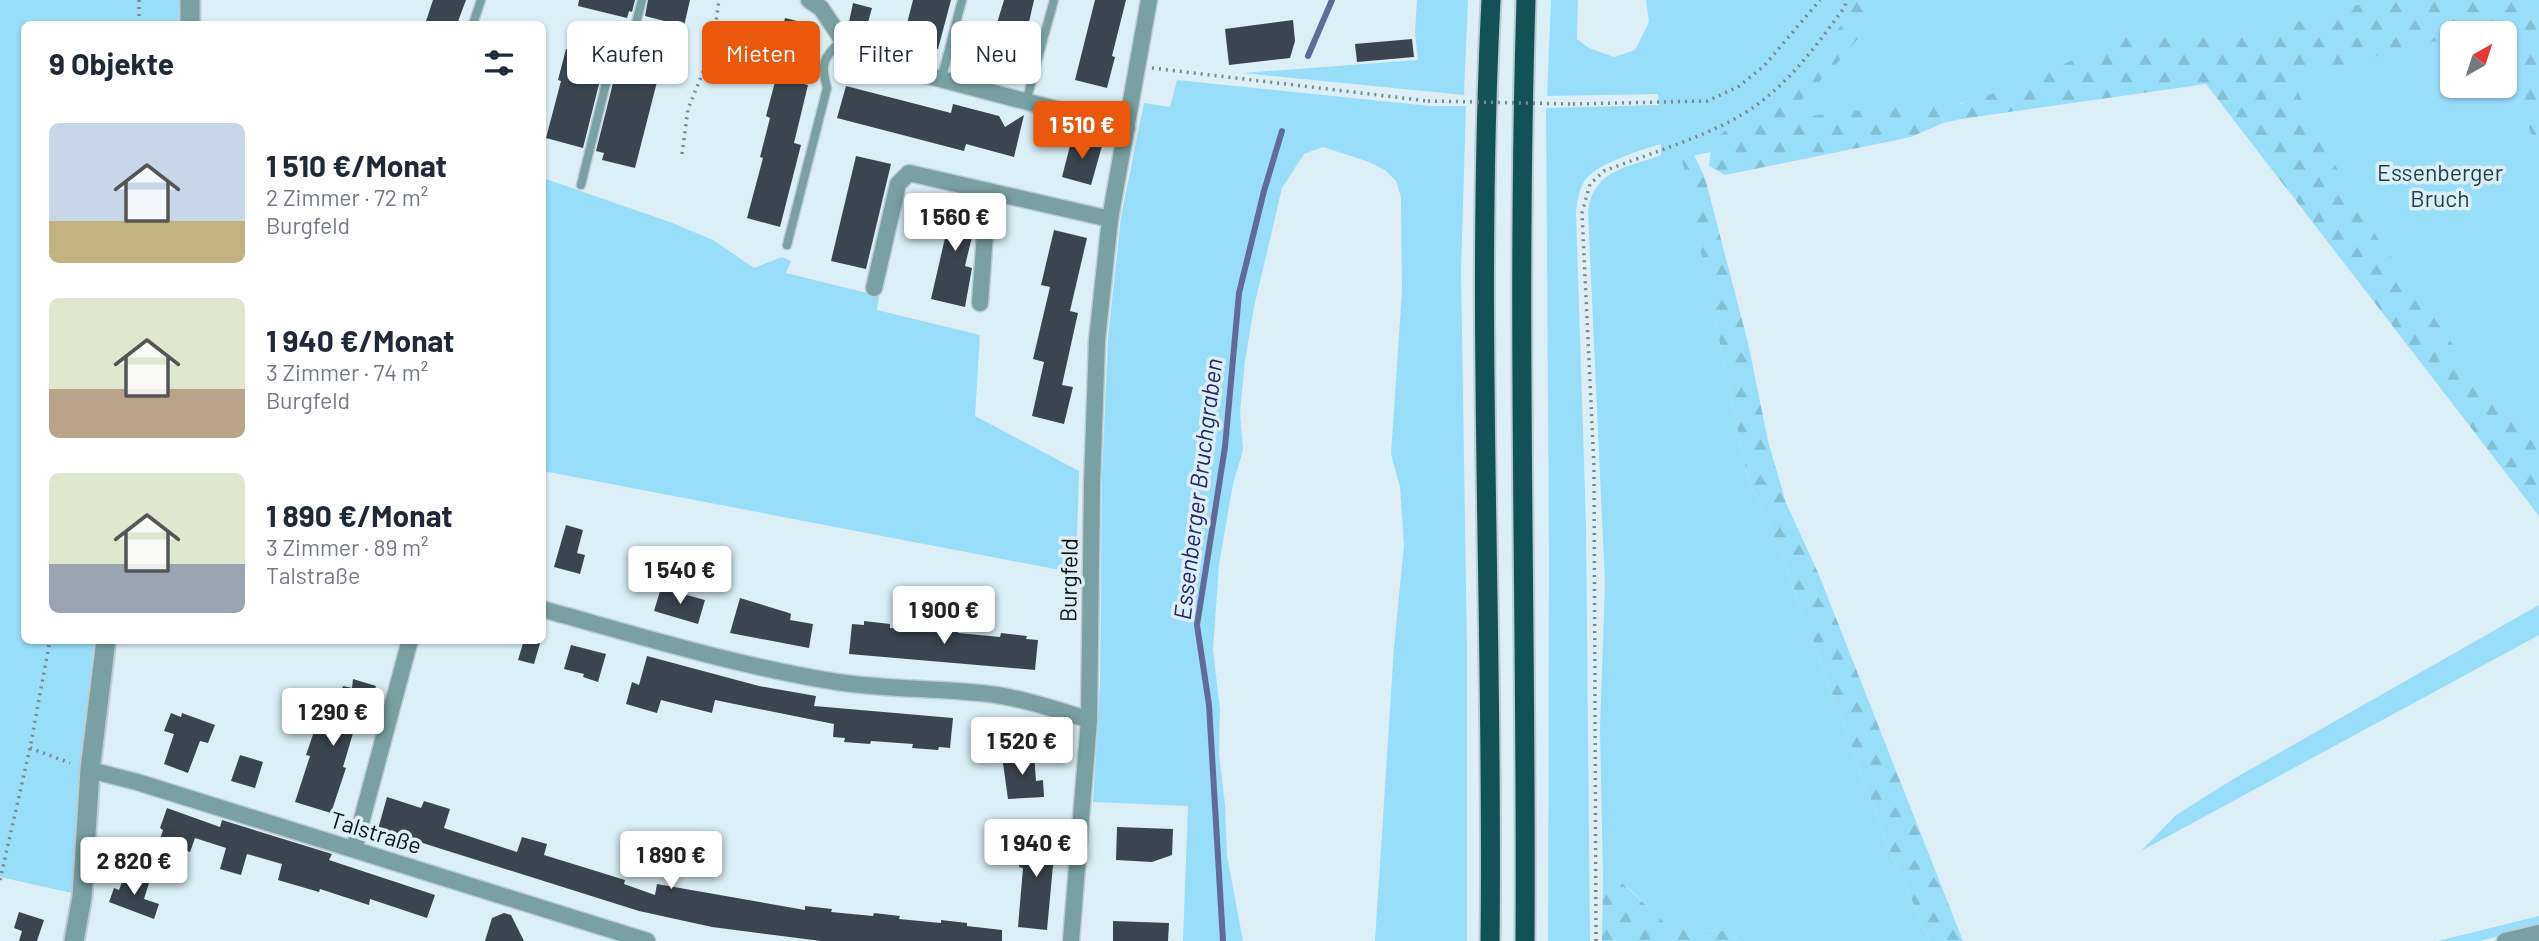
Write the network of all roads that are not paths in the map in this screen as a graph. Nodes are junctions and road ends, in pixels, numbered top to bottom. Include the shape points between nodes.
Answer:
1 (190, 0) edge
2 (481, 0) edge
3 (642, 0) edge
4 (809, 0) edge
5 (961, 0) edge
6 (1054, 0) edge
7 (1149, 0) edge
8 (1491, 0) edge
9 (1526, 0) edge
10 (829, 8) edge
11 (190, 21) edge
12 (474, 21) edge
13 (834, 47) edge
14 (937, 79) edge
15 (941, 80) junction
16 (1026, 102) junction
17 (1127, 128) junction
18 (581, 185) dead end
19 (988, 191) junction
20 (1110, 219) junction
21 (787, 245) dead end
22 (874, 288) dead end
23 (980, 303) dead end
24 (546, 610) edge
25 (106, 644) edge
26 (409, 644) edge
27 (1089, 720) junction
28 (90, 770) junction
29 (354, 849) junction
30 (2539, 933) edge
31 (75, 941) edge
32 (644, 941) edge
33 (1072, 941) edge
34 (1490, 941) edge
35 (1525, 941) edge
36 (2505, 941) edge

1 - 11 street
2 - 12 lane
3 - 18 lane via 633,34 614,51
4 - 10 street
5 - 15 lane
6 - 16 lane
7 - 17 street, Burgfeld
8 - 34 highway via 1485,274
9 - 35 highway via 1521,243
13 - 21 lane via 822,69 827,88
14 - 15 street
15 - 16 street
16 - 17 street
17 - 20 street, Burgfeld
19 - 20 street
19 - 22 street via 909,173 898,184
19 - 23 street
20 - 27 street, Burgfeld via 1097,340
24 - 27 street via 782,673 997,695
25 - 28 street
26 - 29 street
27 - 33 street, Burgfeld
28 - 29 street, Talstraße
28 - 31 street
29 - 32 street, Talstraße
30 - 36 street

